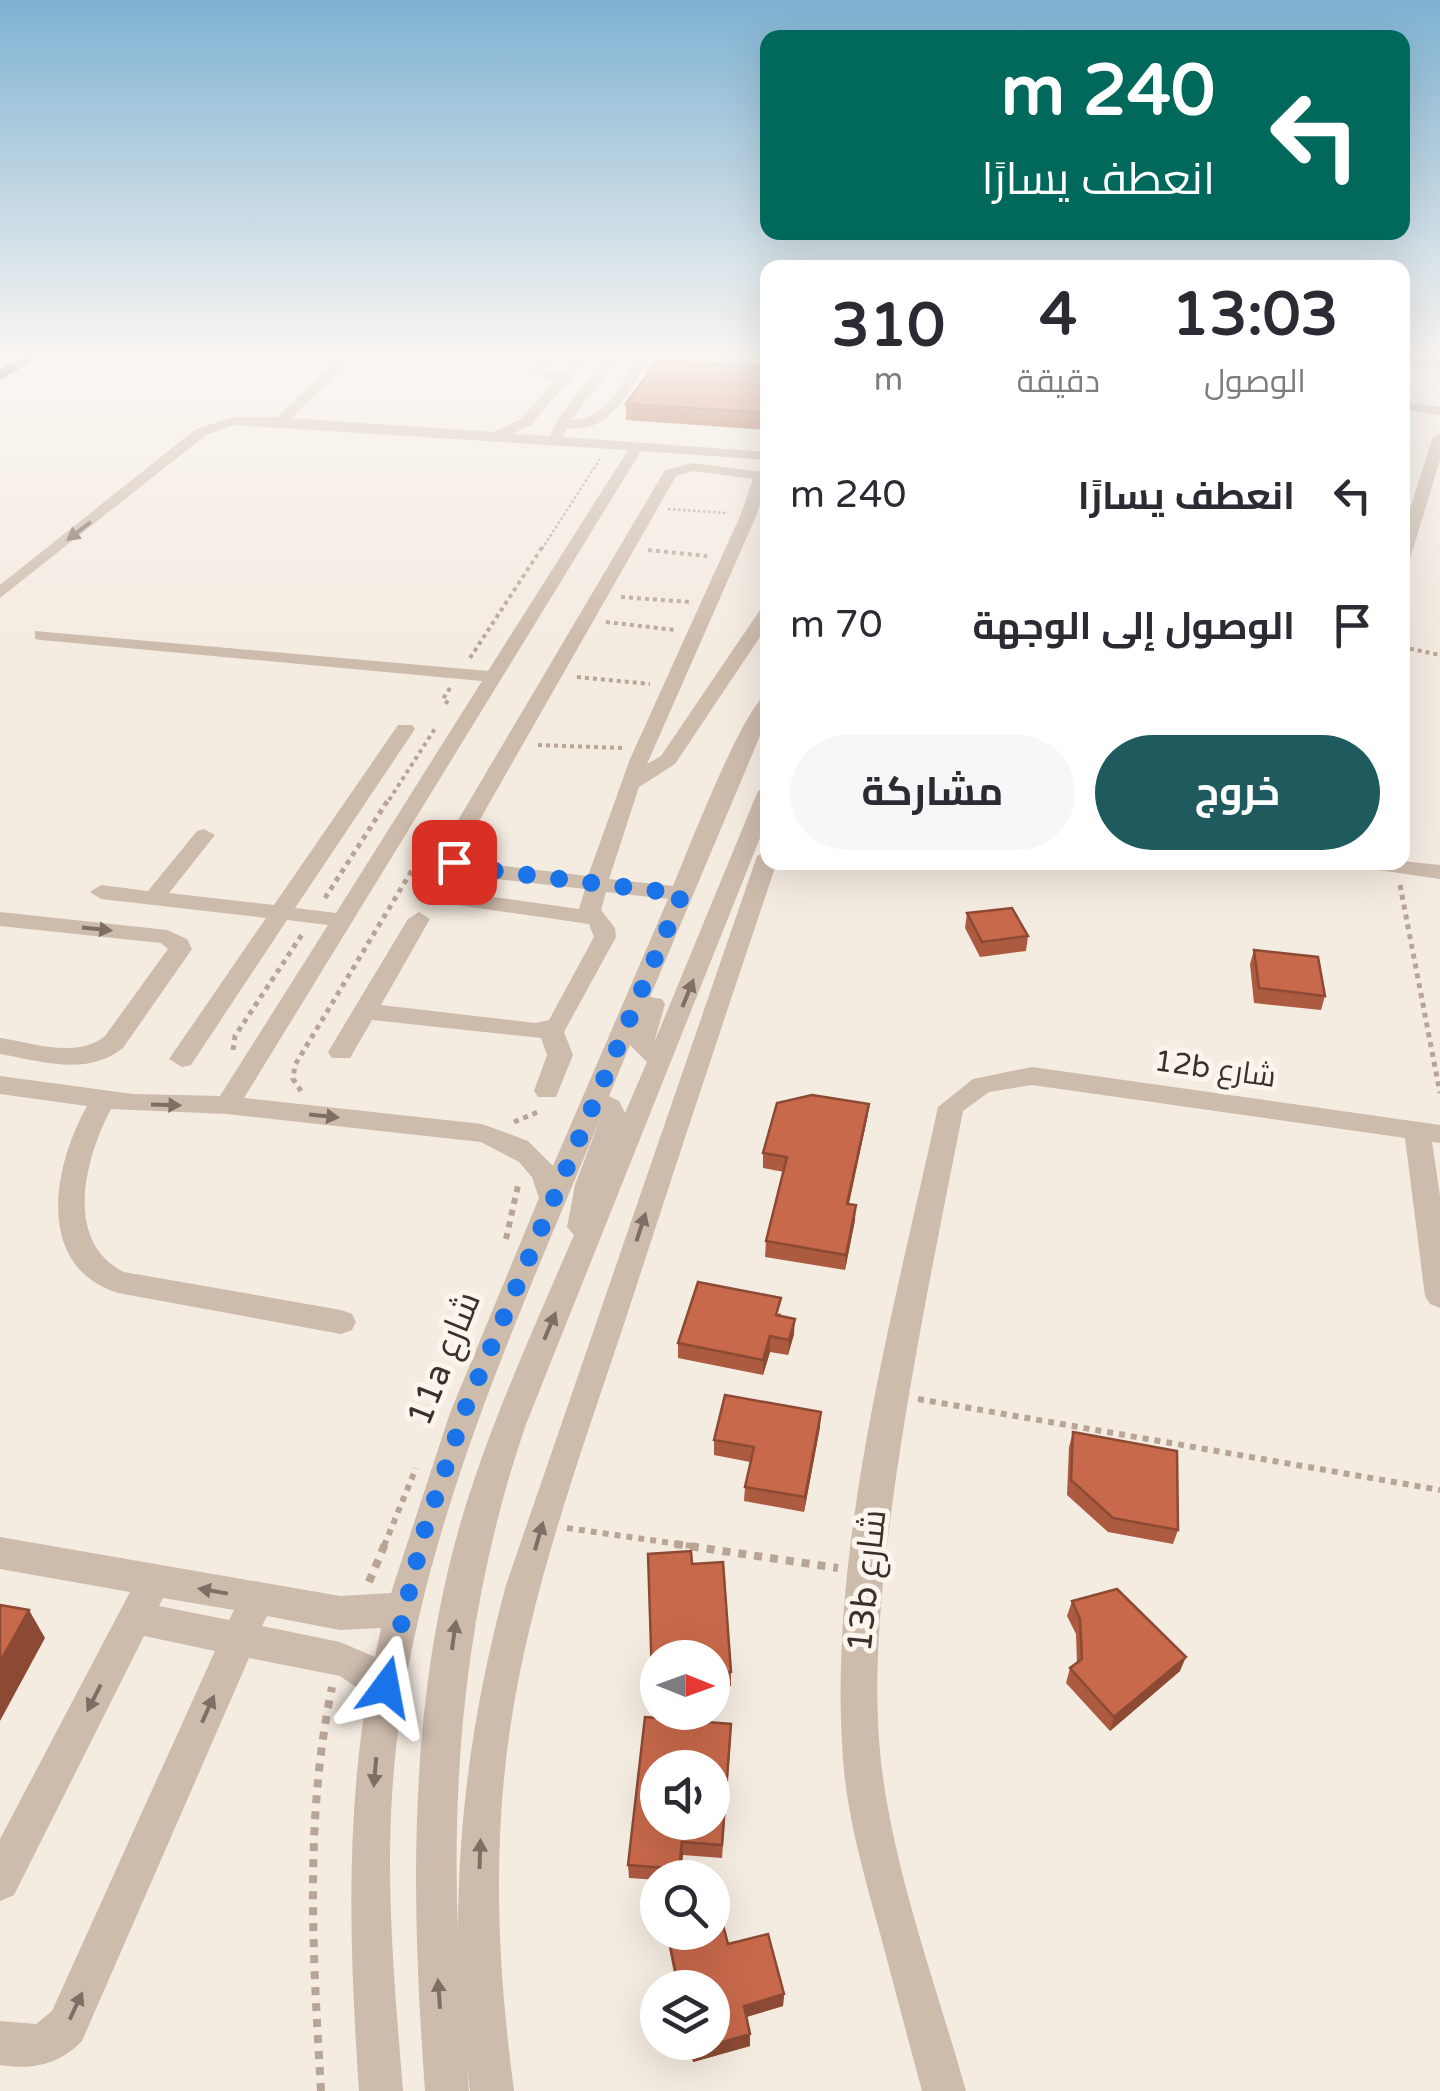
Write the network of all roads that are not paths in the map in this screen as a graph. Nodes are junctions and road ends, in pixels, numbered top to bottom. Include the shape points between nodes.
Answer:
1 (177, 451) edge
2 (634, 451) edge
3 (689, 451) edge
4 (1436, 451) edge
5 (760, 455) edge
6 (758, 515) edge
7 (1410, 534) edge
8 (0, 593) edge
9 (760, 623) edge
10 (41, 636) dead end
11 (492, 677) junction
12 (760, 715) edge
13 (405, 729) dead end
14 (632, 783) junction
15 (724, 792) junction
16 (204, 835) dead end
17 (760, 845) edge
18 (1410, 868) edge
19 (1440, 872) edge
20 (465, 876) junction
21 (597, 884) junction
22 (101, 892) dead end
23 (682, 894) junction
24 (154, 898) junction
25 (280, 913) junction
26 (592, 918) junction
27 (0, 919) edge
28 (341, 920) junction
29 (419, 920) dead end
30 (365, 1012) junction
31 (550, 1030) junction
32 (0, 1046) edge
33 (341, 1052) dead end
34 (182, 1058) dead end
35 (662, 1059) junction
36 (0, 1085) edge
37 (982, 1085) joint
38 (547, 1092) dead end
39 (103, 1100) junction
40 (594, 1100) junction
41 (227, 1105) junction
42 (1428, 1132) edge
43 (553, 1198) junction
44 (581, 1252) junction
45 (1440, 1296) edge
46 (341, 1322) dead end
47 (0, 1553) edge
48 (154, 1580) junction
49 (256, 1598) junction
50 (404, 1607) junction
51 (135, 1618) junction
52 (238, 1640) junction
53 (386, 1687) junction
54 (0, 1881) edge
55 (0, 2043) edge
56 (381, 2091) edge
57 (447, 2091) edge
58 (492, 2091) edge
59 (944, 2091) edge

1 -> 8 street
2 - 11 street
3 - 5 street
4 - 7 street
6 - 14 street via 730,558
6 - 20 street via 758,476 693,467 670,472 454,844 452,856
9 - 14 street via 668,760
10 - 11 street
11 - 28 street
12 - 15 street, 11a شارع
13 - 25 street
14 - 21 street
15 - 23 street, 11a شارع
15 - 35 street via 731,807 728,823 640,1035 647,1052
16 - 24 street
35 -> 17 street
58 -> 17 street via 480,1983 480,1850 501,1676 542,1524
18 - 19 street
20 - 21 street via 488,870
20 - 26 street via 456,892 465,900
21 - 23 street
21 - 26 street
22 - 24 street
23 - 40 street, 11a شارع
24 - 25 street
25 - 28 street
25 - 34 street
26 - 31 street via 605,937 562,1020
27 -> 32 street via 167,937 180,949 100,1054
28 - 41 street
29 - 30 street
30 - 31 street
30 - 33 street
31 - 38 street via 560,1054
35 - 44 street
36 - 39 street
37 - 42 street, 12b شارع via 1032,1076
37 - 59 street, 13b شارع via 964,1094 945,1121 890,1394 866,1572 858,1695 874,1836
39 -> 41 street
39 - 46 street via 72,1176 81,1249 93,1269 118,1282
40 - 43 street, 11a شارع
40 - 44 street via 610,1107 615,1120 584,1202
41 -> 43 street via 498,1137 537,1161
42 - 45 street
43 - 50 street, 11a شارع via 454,1438
57 -> 44 street via 434,1887 438,1771 457,1616 497,1460
47 - 48 street
49 -> 48 street
48 - 51 street
49 - 50 street via 356,1614
49 - 52 street
50 - 53 street, 11a شارع
51 - 52 street
51 -> 54 street
52 - 53 street via 340,1659
55 -> 52 street via 44,2046 67,2026
53 -> 56 street, 11a شارع via 370,1823 369,1898

